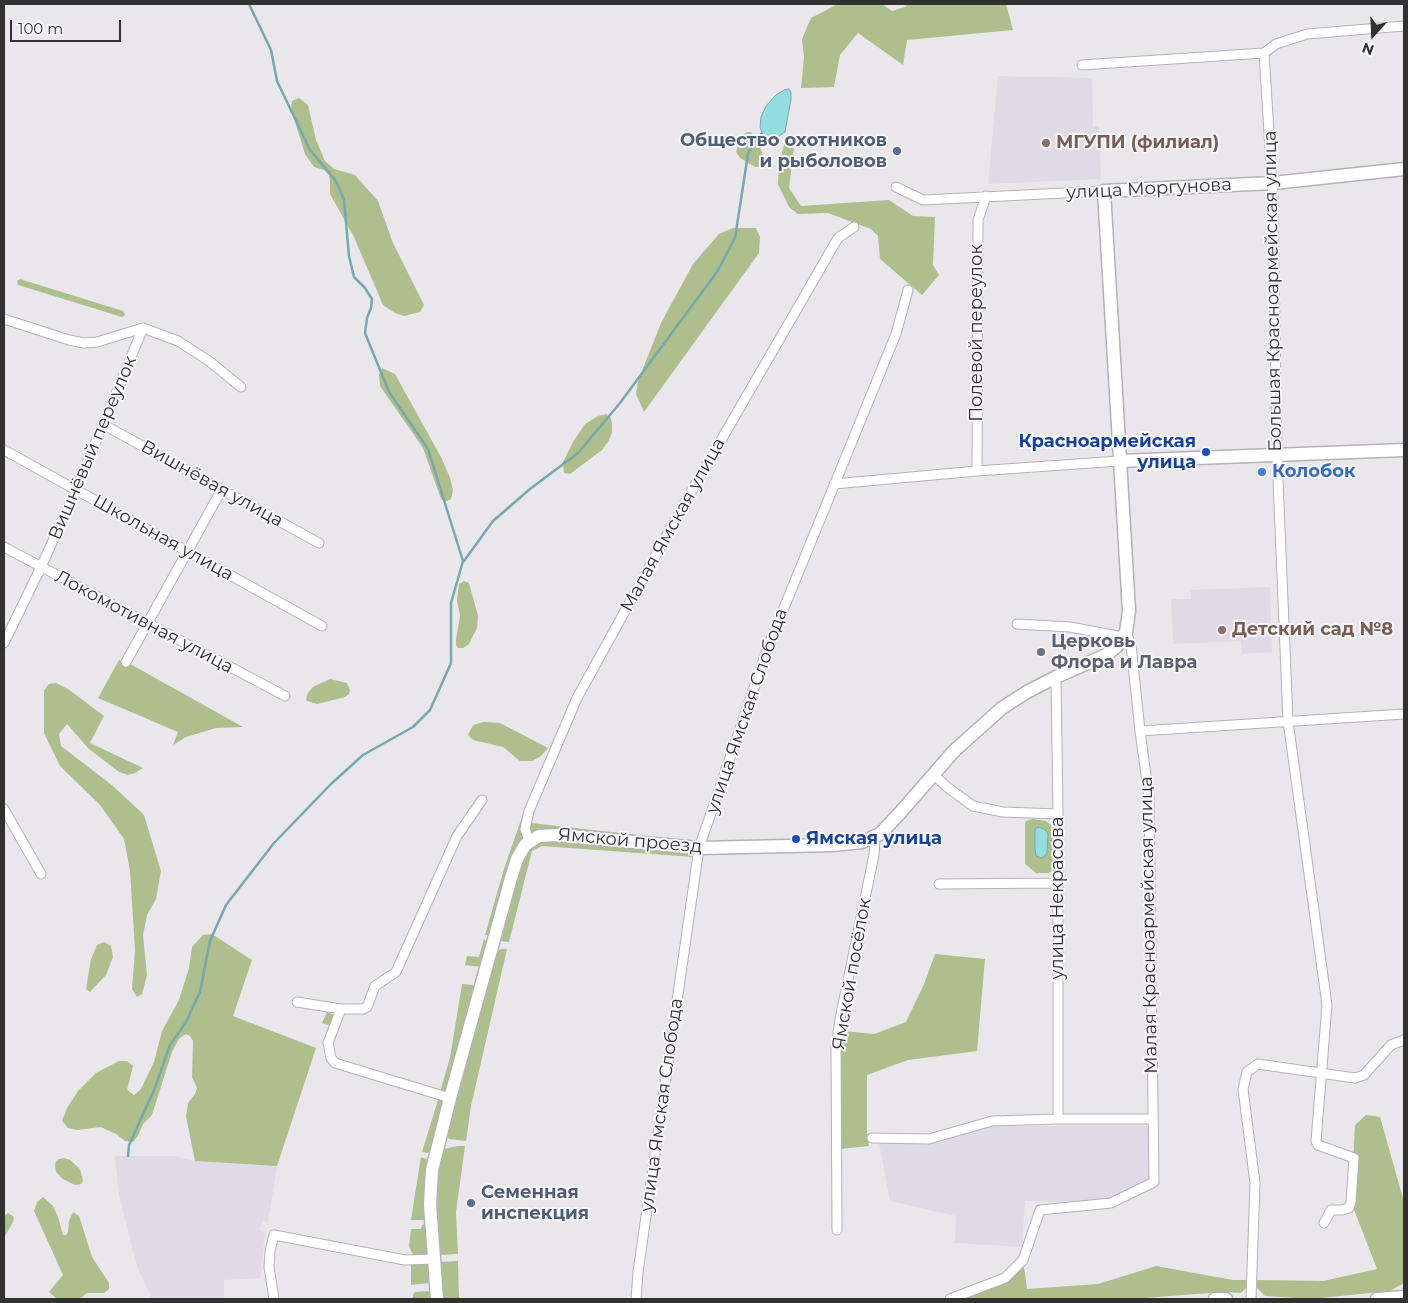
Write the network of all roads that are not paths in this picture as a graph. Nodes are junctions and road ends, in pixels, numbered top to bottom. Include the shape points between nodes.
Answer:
1 (1404, 26) edge
2 (1264, 53) junction
3 (1082, 65) dead end
4 (1404, 169) edge
5 (1273, 183) junction
6 (896, 187) dead end
7 (1104, 192) junction
8 (986, 196) junction
9 (854, 226) dead end
10 (908, 290) dead end
11 (4, 319) edge
12 (143, 328) junction
13 (241, 387) dead end
14 (104, 425) junction
15 (4, 450) edge
16 (1404, 450) edge
17 (1277, 456) junction
18 (1119, 461) junction
19 (977, 471) junction
20 (834, 484) junction
21 (222, 489) junction
22 (76, 490) junction
23 (319, 543) dead end
24 (4, 547) edge
25 (186, 551) junction
26 (41, 567) junction
27 (147, 623) junction
28 (1017, 624) dead end
29 (322, 626) dead end
30 (1124, 635) junction
31 (4, 642) edge
32 (126, 662) dead end
33 (1056, 677) junction
34 (285, 696) dead end
35 (1404, 714) edge
36 (1288, 722) junction
37 (1140, 731) junction
38 (934, 775) junction
39 (482, 800) dead end
40 (4, 809) edge
41 (1058, 814) junction
42 (875, 838) junction
43 (529, 841) junction
44 (699, 848) junction
45 (41, 874) dead end
46 (1058, 882) junction
47 (939, 884) dead end
48 (297, 1002) dead end
49 (341, 1009) junction
50 (1404, 1040) edge
51 (1323, 1073) junction
52 (450, 1098) junction
53 (1058, 1119) junction
54 (1153, 1119) junction
55 (872, 1138) dead end
56 (1324, 1223) dead end
57 (837, 1230) dead end
58 (434, 1259) junction
59 (1404, 1297) edge
60 (274, 1299) edge
61 (437, 1299) edge
62 (636, 1299) edge
63 (950, 1299) edge
64 (1215, 1299) edge
65 (1226, 1299) edge
66 (1251, 1299) edge
67 (1377, 1299) edge

1 - 2 street via 1307,34 1276,44
2 - 3 street
2 - 5 street, Большая Красноармейская улица
4 - 5 main road, улица Моргунова
5 - 7 main road, улица Моргунова
5 - 17 street, Большая Красноармейская улица
6 - 8 street, улица Моргунова via 923,200
7 - 8 street, улица Моргунова
7 - 18 main road, Малая Красноармейская улица
8 - 19 street, Полевой переулок via 978,220
9 - 43 street, Малая Ямская улица via 838,238 683,506 577,698 530,811 526,829
10 - 20 street, улица Ямская Слобода via 896,334
11 - 12 street via 84,343
12 - 13 street via 178,341
12 - 14 street, Вишнёвый переулок
14 - 21 street, Вишнёвая улица
14 - 22 street, Вишнёвый переулок
15 - 22 street, Школьная улица
16 - 17 main road
17 - 18 main road
17 - 36 street, Большая Красноармейская улица
18 - 19 street
18 - 30 main road, Малая Красноармейская улица via 1129,611
19 - 20 street
20 - 44 street, улица Ямская Слобода via 768,647
21 - 23 street, Вишнёвая улица
21 - 25 street
22 - 25 street, Школьная улица
22 - 26 street, Вишнёвый переулок
24 - 26 street, Локомотивная улица
25 - 27 street
25 - 29 street, Школьная улица
26 - 27 street, Локомотивная улица
26 - 31 street, Вишнёвый переулок
27 - 32 street
27 - 34 street, Локомотивная улица
28 - 30 street via 1070,626
30 - 33 main road via 1106,655
30 - 37 street, Малая Красноармейская улица via 1131,645
33 - 38 main road via 1002,708 954,751
33 - 41 street, улица Некрасова
35 - 36 street
36 - 37 street
36 - 51 street, Большая Красноармейская улица via 1327,1005
37 - 54 street, Малая Красноармейская улица via 1149,797
38 - 41 street via 973,806 1003,812
38 - 42 main road
39 - 49 street via 457,836 396,972 375,986 367,1007
40 - 45 street
41 - 46 street, улица Некрасова
42 - 44 main road, Ямской проезд via 833,845
42 - 57 street, Ямской посёлок via 836,1046
43 - 44 main road, Ямской проезд via 558,834
43 - 52 main road via 515,865
44 - 62 street, улица Ямская Слобода
46 - 47 street
46 - 53 street, улица Некрасова
48 - 49 street
49 - 52 street via 328,1043 335,1063
50 - 51 street via 1391,1045 1364,1075 1355,1078
51 - 56 street, Большая Красноармейская улица via 1316,1141 1318,1145 1354,1158 1349,1208 1331,1210
51 - 66 street via 1258,1064 1247,1072 1243,1089 1255,1183
52 - 58 main road via 432,1170 430,1204
53 - 54 street
53 - 55 street via 992,1121 929,1139
54 - 63 street, Малая Красноармейская улица via 1154,1182 1111,1203 1040,1210 1023,1260 1004,1278
58 - 60 street via 404,1260 274,1235 269,1267
58 - 61 main road
59 - 67 main road
64 - 65 main road

